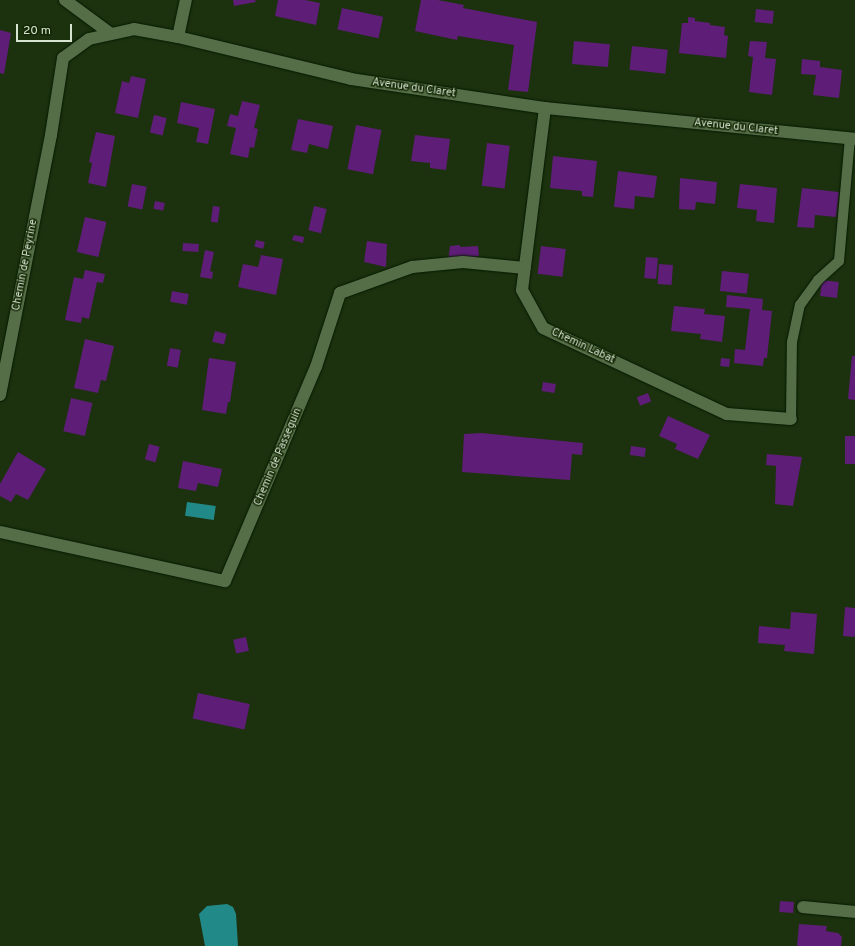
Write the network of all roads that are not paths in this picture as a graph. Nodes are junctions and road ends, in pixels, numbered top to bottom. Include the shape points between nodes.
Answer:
1 (65, 0) edge
2 (186, 0) edge
3 (111, 34) junction
4 (178, 37) junction
5 (545, 108) junction
6 (51, 135) joint
7 (852, 138) edge
8 (524, 268) junction
9 (0, 395) edge
10 (791, 419) joint
11 (0, 532) edge
12 (804, 907) dead end
13 (855, 912) edge

1 - 3 street
2 - 4 street
3 - 4 street, Avenue du Claret via 134,29
3 - 6 street, Avenue du Claret via 89,39 63,58
4 - 5 street, Avenue du Claret via 351,79
5 - 7 street, Avenue du Claret
5 - 8 street, Chemin Labat
6 - 9 street, Chemin de Peyrine
7 - 10 lane via 839,261 818,280 800,305 792,342
8 - 10 street, Chemin Labat via 522,290 543,328 727,414
8 - 11 street, Chemin de Passeguin via 463,262 412,267 340,293 316,367 225,581
12 - 13 street

